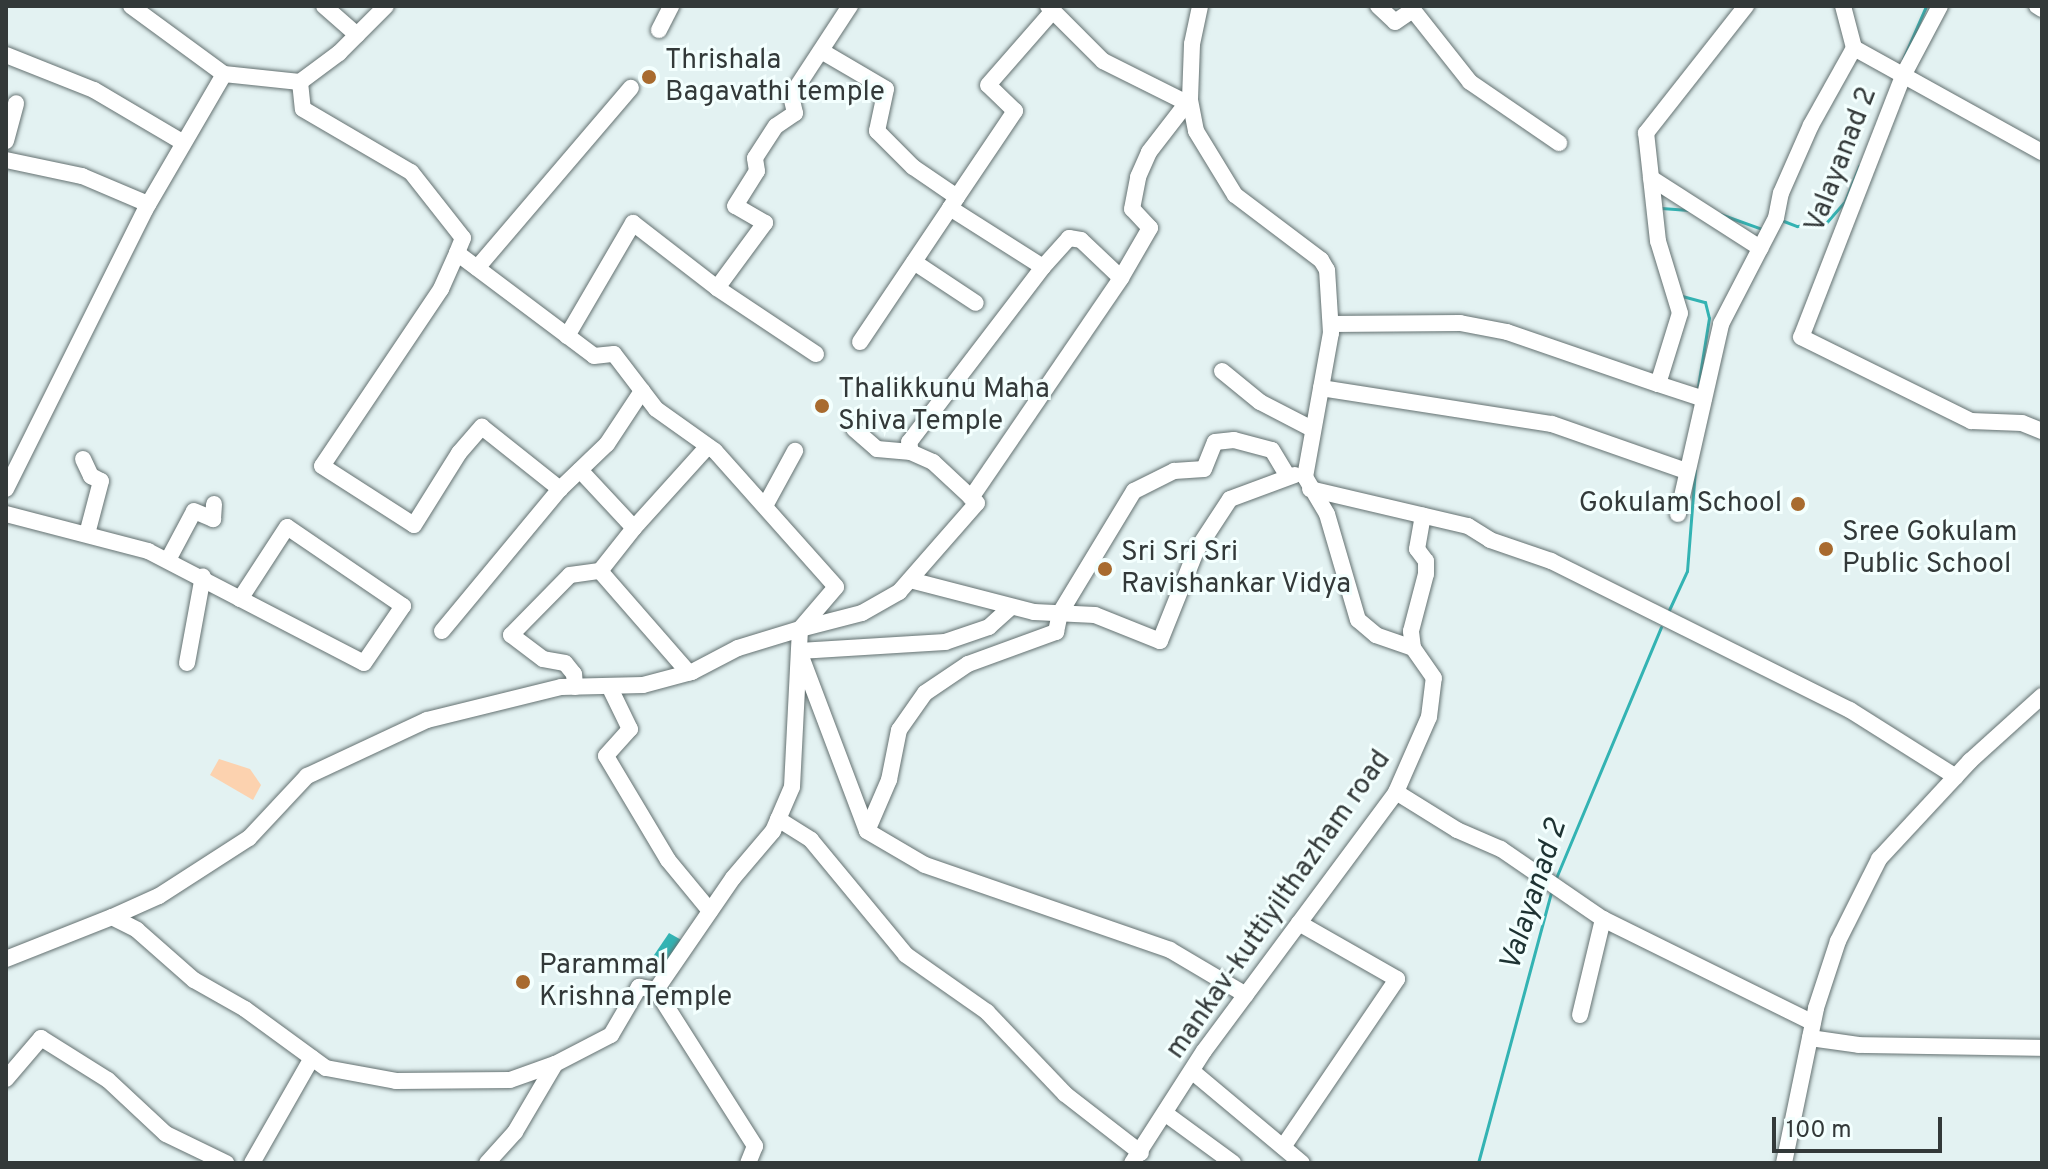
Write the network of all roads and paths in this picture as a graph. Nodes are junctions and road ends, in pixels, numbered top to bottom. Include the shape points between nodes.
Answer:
1 (131, 6) edge
2 (324, 6) edge
3 (386, 6) edge
4 (671, 6) edge
5 (850, 6) edge
6 (1200, 6) edge
7 (1378, 6) edge
8 (1746, 6) edge
9 (1843, 6) edge
10 (1940, 6) edge
11 (1050, 9) edge
12 (659, 30) dead end
13 (357, 35) junction
14 (1854, 48) junction
15 (823, 52) junction
16 (6, 55) edge
17 (224, 74) junction
18 (1903, 76) junction
19 (300, 82) junction
20 (631, 88) dead end
21 (1188, 101) junction
22 (16, 103) dead end
23 (6, 141) edge
24 (184, 143) junction
25 (1559, 143) dead end
26 (2042, 152) edge
27 (6, 160) edge
28 (1651, 178) junction
29 (954, 203) junction
30 (148, 204) junction
31 (1760, 248) junction
32 (457, 253) junction
33 (914, 262) junction
34 (1043, 267) junction
35 (477, 268) junction
36 (1121, 278) junction
37 (717, 288) junction
38 (976, 303) dead end
39 (1331, 324) junction
40 (567, 336) junction
41 (860, 342) dead end
42 (816, 354) dead end
43 (1222, 371) dead end
44 (1658, 384) junction
45 (1321, 388) junction
46 (642, 391) junction
47 (1704, 399) junction
48 (854, 429) dead end
49 (1312, 429) junction
50 (2042, 431) edge
51 (708, 446) junction
52 (795, 451) dead end
53 (911, 452) junction
54 (83, 459) dead end
55 (580, 470) junction
56 (1686, 471) junction
57 (1296, 474) junction
58 (6, 489) edge
59 (560, 489) junction
60 (1310, 489) junction
61 (971, 498) junction
62 (214, 504) dead end
63 (765, 506) junction
64 (6, 514) edge
65 (1678, 514) dead end
66 (1423, 516) junction
67 (634, 528) junction
68 (87, 534) junction
69 (168, 560) junction
70 (600, 571) junction
71 (203, 576) junction
72 (910, 580) junction
73 (240, 599) junction
74 (1011, 607) junction
75 (1060, 613) junction
76 (800, 629) junction
77 (442, 631) dead end
78 (1413, 648) junction
79 (799, 651) junction
80 (187, 663) dead end
81 (689, 673) junction
82 (609, 686) junction
83 (575, 687) junction
84 (2042, 697) edge
85 (1956, 777) junction
86 (1396, 792) junction
87 (778, 819) junction
88 (867, 831) junction
89 (710, 911) junction
90 (112, 917) junction
91 (1603, 919) junction
92 (1299, 923) junction
93 (6, 959) edge
94 (656, 990) junction
95 (1246, 995) junction
96 (1580, 1015) dead end
97 (1811, 1030) junction
98 (2042, 1048) edge
99 (312, 1058) junction
100 (555, 1064) junction
101 (1193, 1072) junction
102 (6, 1079) edge
103 (1166, 1114) junction
104 (1283, 1147) junction
105 (1136, 1158) edge
106 (226, 1163) edge
107 (252, 1163) edge
108 (487, 1163) edge
109 (748, 1163) edge
110 (1233, 1163) edge
111 (1302, 1163) edge
112 (1784, 1163) edge

1 - 17 street
2 - 13 street
3 - 13 street
4 - 12 street
5 - 15 street
6 - 21 street
7 - 25 street via 1395,22 1413,10 1470,82
8 - 28 street via 1646,133
9 - 14 street
10 - 18 street, Valayanad 2
11 - 21 street via 1103,61
11 - 29 street via 988,85 1015,111
13 - 19 street
14 - 18 street
14 - 31 street via 1811,125
15 - 29 street via 886,89 877,131
15 - 37 street via 791,96 795,113 776,126 755,158 757,171 735,206 765,223
16 - 24 street via 94,90
17 - 19 street
17 - 24 street
18 - 26 street
18 - 50 street, Valayanad 2 via 1801,337 1971,421 2022,423
19 - 32 street via 303,109 411,172 463,238
20 - 35 street
21 - 36 street via 1138,177 1132,209 1150,228
21 - 39 street via 1196,131 1235,195 1321,260 1327,270
22 - 23 street
24 - 30 street
27 - 30 street via 82,176
28 - 31 street
28 - 44 street via 1658,241 1680,313
29 - 33 street
29 - 34 street
30 - 58 street
31 - 47 street via 1721,324
32 - 35 street
32 - 59 street via 441,289 322,466 414,525 459,453 482,427
33 - 38 street
33 - 41 street
34 - 36 street via 1069,238 1081,240
34 - 53 street via 909,442
35 - 40 street
36 - 61 street
37 - 40 street via 633,223
37 - 42 street
39 - 44 street via 1460,323 1507,332
39 - 45 street
40 - 46 street via 594,356 614,354
43 - 49 street via 1260,402
44 - 47 street
45 - 49 street
45 - 56 street via 1552,424
46 - 51 street via 656,409
46 - 55 street via 607,444
47 - 56 street
48 - 53 street via 877,449
49 - 57 street
51 - 63 street
51 - 67 street
52 - 63 street
53 - 61 street via 933,462
54 - 68 street via 91,476 101,481
55 - 59 street
55 - 67 street
56 - 65 street
57 - 60 street
57 - 75 street via 1230,499 1196,551 1160,641 1095,615
57 - 75 street via 1272,450 1234,440 1215,442 1204,469 1174,471 1134,491
59 - 77 street
60 - 66 street
60 - 78 street via 1327,514 1358,620 1376,635
61 - 72 street via 977,503
62 - 69 street via 213,519 194,511
63 - 76 street via 836,587
64 - 68 street
66 - 78 street via 1417,549 1426,561 1426,574 1411,631
66 - 85 street via 1468,526 1490,540 1551,561 1850,710
67 - 70 street
68 - 69 street
69 - 71 street
70 - 81 street
70 - 83 street via 570,575 511,635 543,659 565,663 574,674
71 - 73 street
71 - 80 street
72 - 74 street
72 - 76 street via 862,613
73 - 73 street via 364,663 403,606 287,527
74 - 75 street
74 - 79 street via 989,627 945,642
75 - 88 street via 1056,632 968,664 925,693 899,730 889,780
76 - 79 street
76 - 81 street via 738,648
78 - 86 street, mankav-kuttiyilthazham road via 1434,678 1429,717
79 - 87 street via 792,787
79 - 88 street
81 - 82 street via 643,685
82 - 83 street
82 - 89 street via 630,729 606,756 668,860
83 - 90 street via 427,720 307,776 249,838 159,896
84 - 85 street
85 - 97 street via 1879,859 1838,941
86 - 91 street via 1457,830 1501,849
86 - 92 street, mankav-kuttiyilthazham road
87 - 89 street
87 - 105 street via 811,840 906,955 987,1012
88 - 95 street via 925,865 1170,950
89 - 94 street
90 - 93 street
90 - 99 street via 137,930 194,980
91 - 96 street
91 - 97 street
92 - 95 street, mankav-kuttiyilthazham road
92 - 104 street via 1397,979
94 - 100 street via 639,987 611,1035
94 - 109 street via 755,1146
95 - 101 street, mankav-kuttiyilthazham road
97 - 98 street via 1859,1045
97 - 112 street
99 - 100 street via 326,1068 396,1081 510,1080
99 - 107 street
100 - 108 street via 515,1132
101 - 103 street, mankav-kuttiyilthazham road
101 - 104 street
102 - 106 street via 41,1038 108,1080 166,1134
103 - 105 street, mankav-kuttiyilthazham road
103 - 110 street
104 - 111 street

